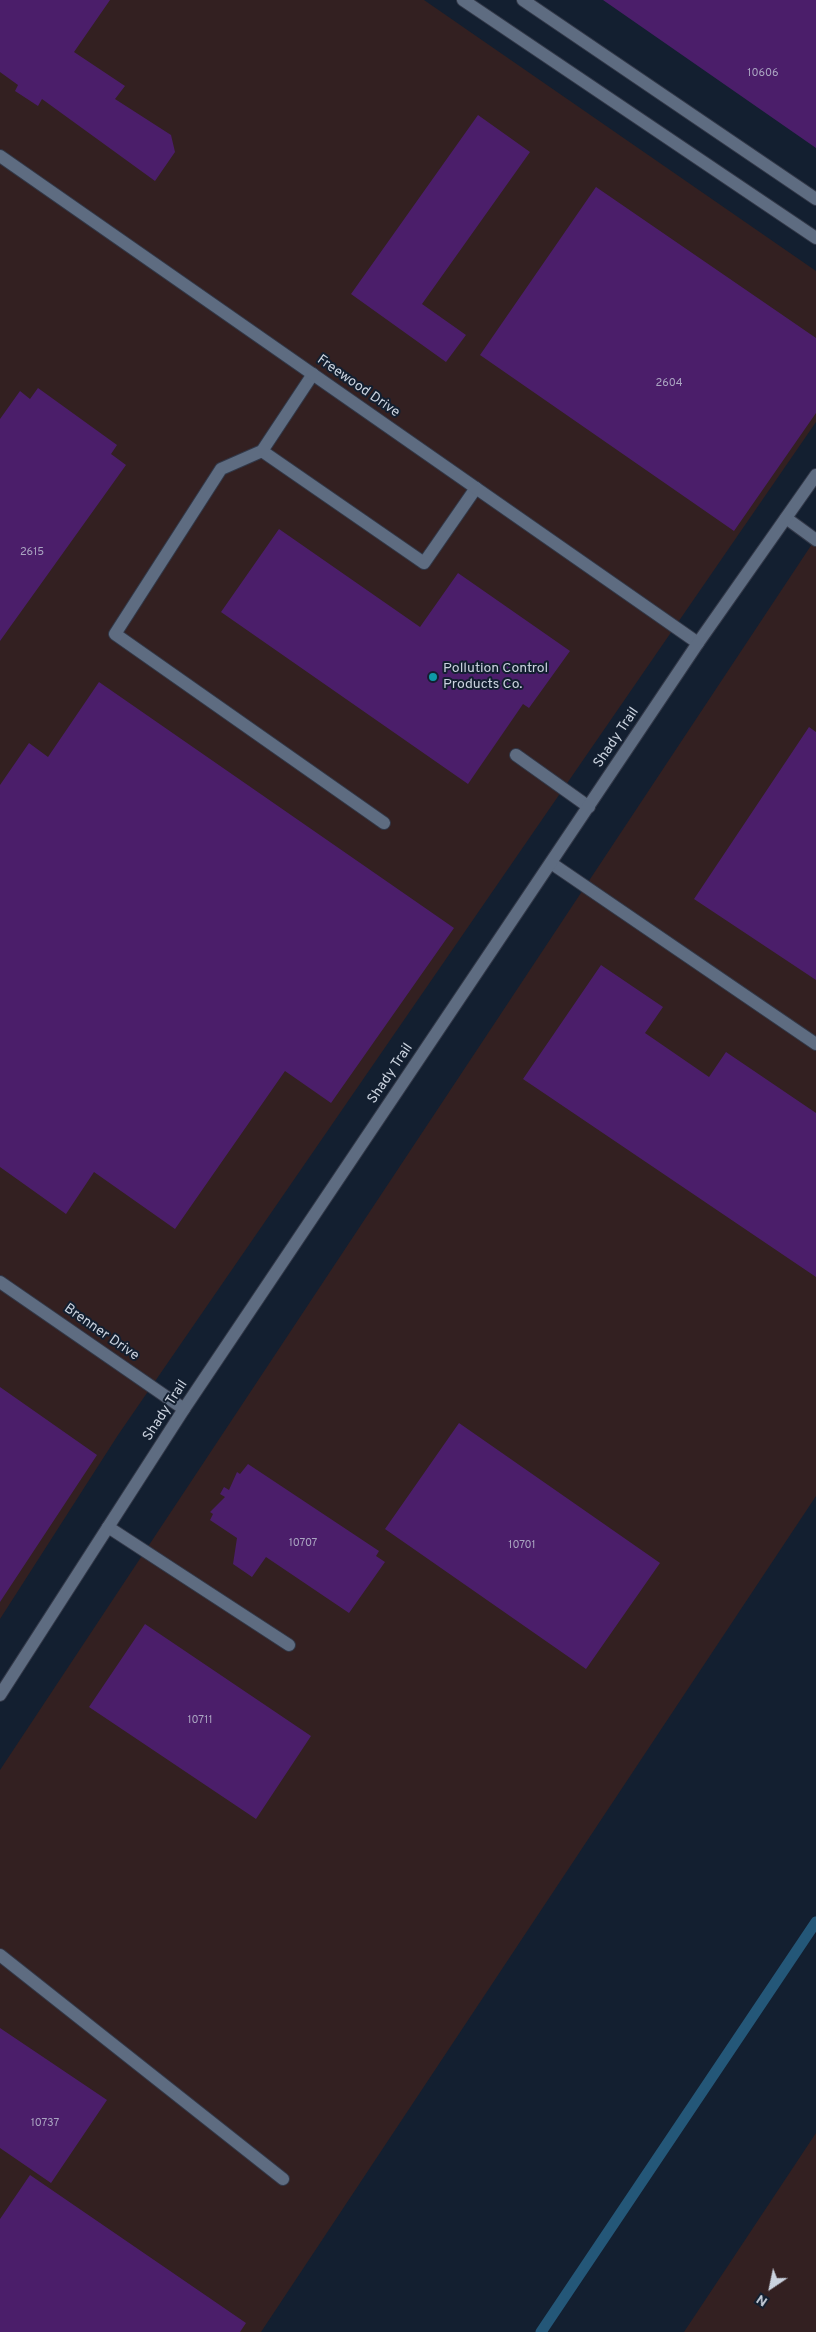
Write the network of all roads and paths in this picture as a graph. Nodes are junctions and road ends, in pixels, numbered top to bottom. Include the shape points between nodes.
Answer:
1 (463, 0) edge
2 (524, 0) edge
3 (0, 156) edge
4 (816, 199) edge
5 (816, 238) edge
6 (313, 374) junction
7 (262, 451) junction
8 (816, 475) edge
9 (476, 488) junction
10 (786, 518) junction
11 (816, 540) edge
12 (698, 643) junction
13 (516, 755) dead end
14 (589, 807) junction
15 (384, 823) dead end
16 (551, 863) junction
17 (816, 1044) edge
18 (0, 1282) edge
19 (184, 1409) junction
20 (108, 1528) junction
21 (289, 1645) dead end
22 (0, 1695) edge
23 (0, 1955) edge
24 (283, 2179) dead end

1 - 5 street
2 - 4 street
3 - 6 street, Freewood Drive
6 - 7 street
6 - 9 street, Freewood Drive
7 - 9 street via 424,563
7 - 15 street via 221,469 115,634
8 - 10 street, Shady Trail
9 - 12 street, Freewood Drive
10 - 11 street
10 - 12 street, Shady Trail
12 - 14 street, Shady Trail
13 - 14 street
14 - 16 street, Shady Trail
16 - 17 street
16 - 19 street, Shady Trail
18 - 19 street, Brenner Drive
19 - 20 street, Shady Trail
20 - 21 street
20 - 22 street, Shady Trail
23 - 24 street

